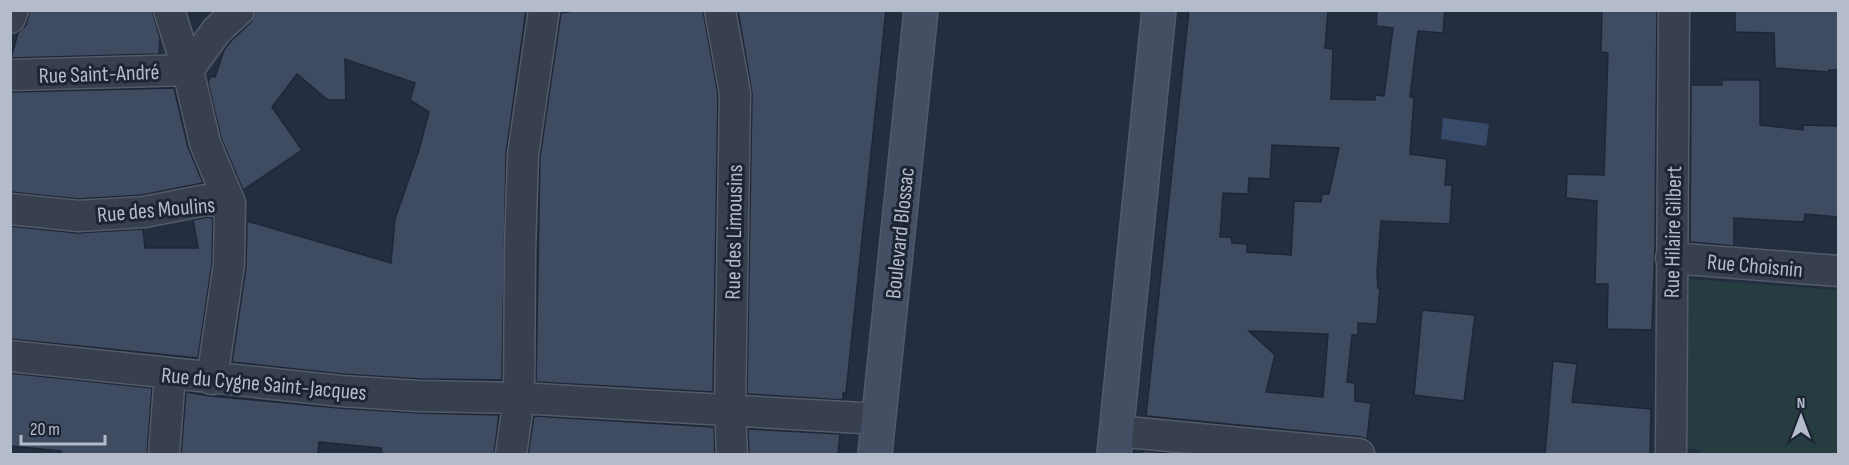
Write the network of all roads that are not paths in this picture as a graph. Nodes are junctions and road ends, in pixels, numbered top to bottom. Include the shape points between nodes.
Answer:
1 (13, 10) edge
2 (169, 10) edge
3 (239, 10) edge
4 (544, 10) edge
5 (720, 10) edge
6 (921, 10) edge
7 (1159, 10) edge
8 (1674, 10) edge
9 (10, 18) edge
10 (188, 70) junction
11 (10, 75) edge
12 (230, 203) junction
13 (10, 209) edge
14 (1671, 258) junction
15 (1839, 271) edge
16 (10, 356) edge
17 (170, 374) junction
18 (212, 379) junction
19 (519, 398) junction
20 (730, 409) junction
21 (879, 419) junction
22 (1115, 443) edge
23 (164, 454) edge
24 (511, 454) edge
25 (732, 454) edge
26 (875, 454) edge
27 (1359, 454) edge
28 (1671, 454) edge

1 - 9 street
2 - 10 street
3 - 10 street via 217,30
4 - 19 street via 522,174
5 - 20 street, Rue des Limousins via 735,93
6 - 21 main road, Boulevard Blossac
7 - 22 main road
8 - 14 street, Rue Hilaire Gilbert
10 - 11 street, Rue Saint-André
10 - 12 street via 205,143
12 - 13 street, Rue des Moulins via 206,200 144,212 79,216
12 - 18 street via 229,264
14 - 15 street, Rue Choisnin
14 - 28 street, Rue Hilaire Gilbert
16 - 17 street, Rue du Cygne Saint-Jacques
17 - 18 street, Rue du Cygne Saint-Jacques
17 - 23 street
18 - 19 street, Rue du Cygne Saint-Jacques via 419,396
19 - 20 street, Rue du Cygne Saint-Jacques
19 - 24 street
20 - 21 street, Rue du Cygne Saint-Jacques
20 - 25 street, Rue des Limousins
21 - 26 main road, Boulevard Blossac
22 - 27 street

